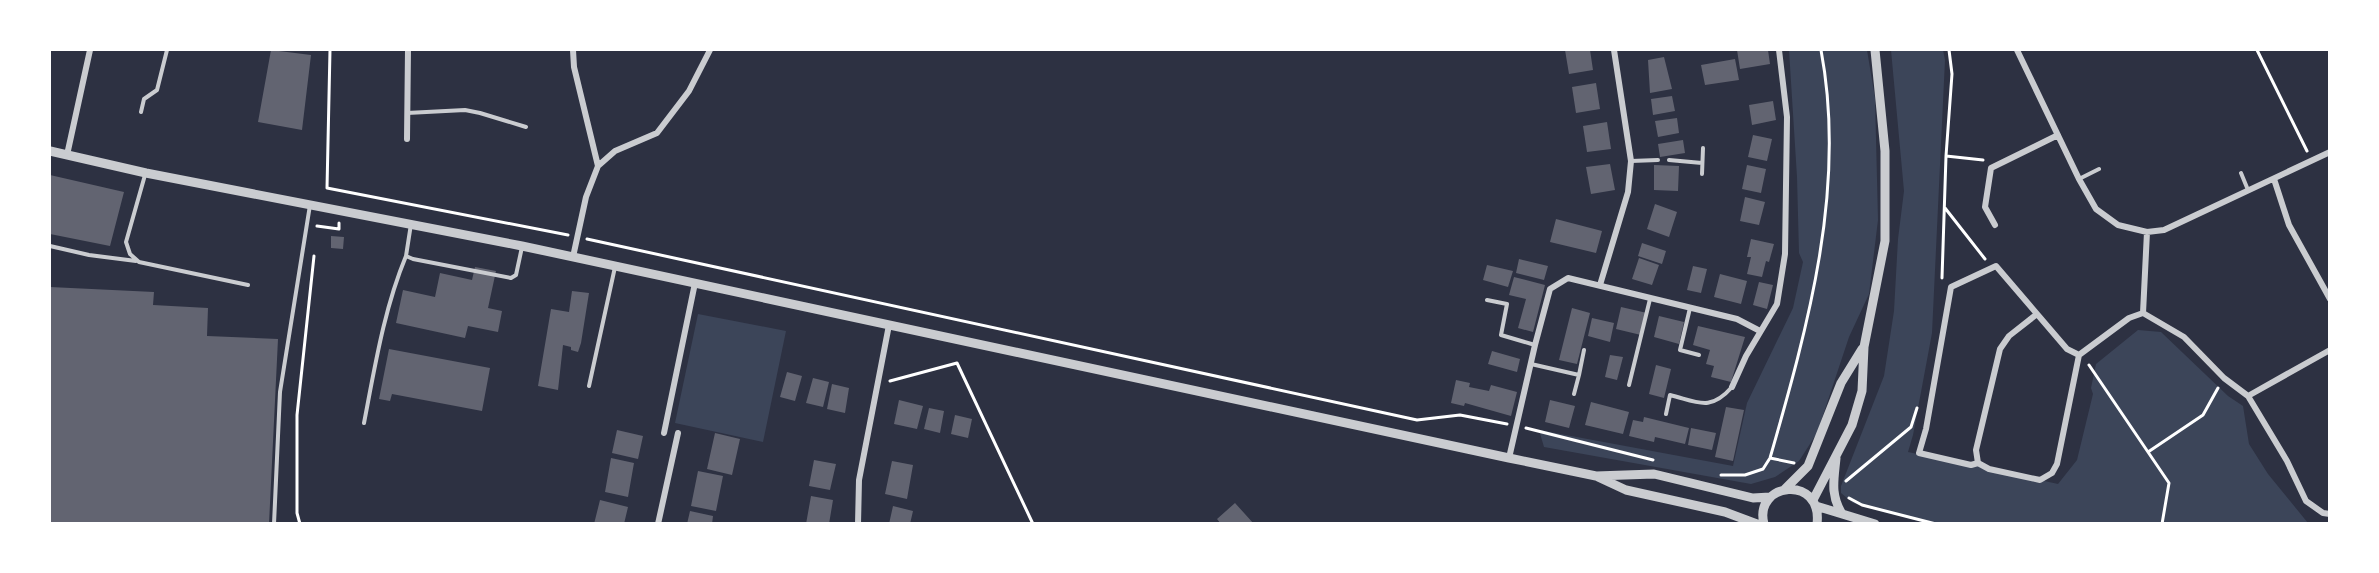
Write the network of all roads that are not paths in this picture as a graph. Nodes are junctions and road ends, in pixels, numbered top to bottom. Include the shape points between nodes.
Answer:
1 (90, 50) edge
2 (167, 50) edge
3 (408, 50) edge
4 (573, 50) edge
5 (710, 50) edge
6 (1614, 50) edge
7 (1779, 50) edge
8 (1875, 50) edge
9 (2017, 50) edge
10 (141, 112) dead end
11 (407, 113) junction
12 (526, 128) dead end
13 (2058, 135) junction
14 (407, 139) dead end
15 (1703, 147) dead end
16 (50, 151) edge
17 (2330, 152) edge
18 (67, 155) junction
19 (1658, 160) dead end
20 (1669, 160) dead end
21 (1631, 161) junction
22 (1702, 163) junction
23 (598, 166) junction
24 (2099, 169) dead end
25 (146, 173) junction
26 (2241, 173) dead end
27 (1702, 174) dead end
28 (2079, 179) junction
29 (2274, 179) junction
30 (2248, 191) junction
31 (310, 204) junction
32 (411, 224) junction
33 (1995, 225) dead end
34 (2147, 232) junction
35 (50, 246) edge
36 (522, 246) junction
37 (405, 256) junction
38 (573, 257) junction
39 (140, 262) junction
40 (615, 266) junction
41 (695, 283) junction
42 (248, 285) dead end
43 (1600, 285) junction
44 (1650, 299) junction
45 (2330, 299) edge
46 (1488, 300) dead end
47 (1690, 308) junction
48 (2143, 313) junction
49 (2037, 314) junction
50 (890, 325) junction
51 (1760, 331) junction
52 (1535, 345) junction
53 (1864, 347) junction
54 (1584, 350) dead end
55 (2330, 350) edge
56 (1699, 355) dead end
57 (2079, 355) junction
58 (1531, 364) junction
59 (1579, 375) junction
60 (1629, 385) dead end
61 (589, 386) dead end
62 (1732, 387) joint
63 (1574, 394) dead end
64 (2248, 396) junction
65 (1666, 414) dead end
66 (364, 423) dead end
67 (664, 432) dead end
68 (678, 434) dead end
69 (1836, 456) junction
70 (1509, 458) junction
71 (1978, 463) junction
72 (1596, 476) junction
73 (1785, 489) junction
74 (1770, 497) junction
75 (1814, 503) junction
76 (1842, 514) junction
77 (2330, 514) edge
78 (1741, 520) edge
79 (274, 524) edge
80 (658, 524) edge
81 (858, 524) edge
82 (1757, 524) edge
83 (1764, 524) edge
84 (1817, 524) edge
85 (1875, 524) edge

1 - 18 street
2 - 10 lane via 157,90 144,99
3 - 11 street
4 - 23 street
5 - 23 street via 689,91 657,134 615,151
6 - 21 street
7 - 51 street via 1787,117 1785,254 1777,304
8 - 53 street via 1885,152 1885,241
9 - 13 street
11 - 12 lane via 465,110
11 - 14 street
13 - 28 street
13 - 33 street via 1991,168 1985,207
15 - 22 lane
16 - 18 street
17 - 29 street
18 - 25 street
19 - 21 lane
20 - 22 lane
21 - 43 street via 1628,192
22 - 27 lane
23 - 38 street via 586,196
24 - 28 lane
25 - 31 street
25 - 39 lane via 126,242 130,254
26 - 30 lane
28 - 34 street via 2096,209 2118,225
29 - 30 street
29 - 45 street via 2289,225
30 - 34 street via 2164,230
31 - 32 street
31 - 79 lane via 280,392
32 - 36 street
32 - 37 lane
34 - 48 street
35 - 39 lane
36 - 37 lane via 516,274 511,278
36 - 38 street
37 - 66 lane via 393,285
38 - 40 street
39 - 42 lane
40 - 41 street
40 - 61 lane
41 - 50 street
41 - 67 street
43 - 44 street
43 - 52 street via 1568,278 1550,289
44 - 47 street
44 - 60 lane
46 - 52 lane via 1508,304 1501,335
47 - 51 street via 1737,319
47 - 56 lane via 1680,350
48 - 57 street via 2129,318
48 - 64 street via 2184,337 2224,378
49 - 57 street via 2067,349
49 - 71 street via 2009,336 2000,349 1976,450
49 - 71 street via 1996,266 1951,287 1920,453 1971,465
50 - 70 street
50 - 81 street via 859,480
51 - 62 street
52 - 58 street
53 - 69 street via 1862,391 1852,425
53 - 73 street via 1841,383 1808,466
54 - 59 lane
55 - 64 street
57 - 71 street via 2058,464 2052,473 2040,480 1989,470
58 - 59 lane
58 - 70 street
59 - 63 lane
62 - 65 lane via 1707,405 1670,395
64 - 77 street via 2288,462 2306,501
68 - 80 street
69 - 75 street
69 - 76 street via 1834,501
70 - 72 street
72 - 74 street via 1654,474 1753,498
72 - 78 street via 1626,490 1725,512
73 - 74 street
73 - 75 street via 1800,490
74 - 83 street via 1763,511
75 - 76 street
75 - 84 street
76 - 85 street
78 - 82 street

